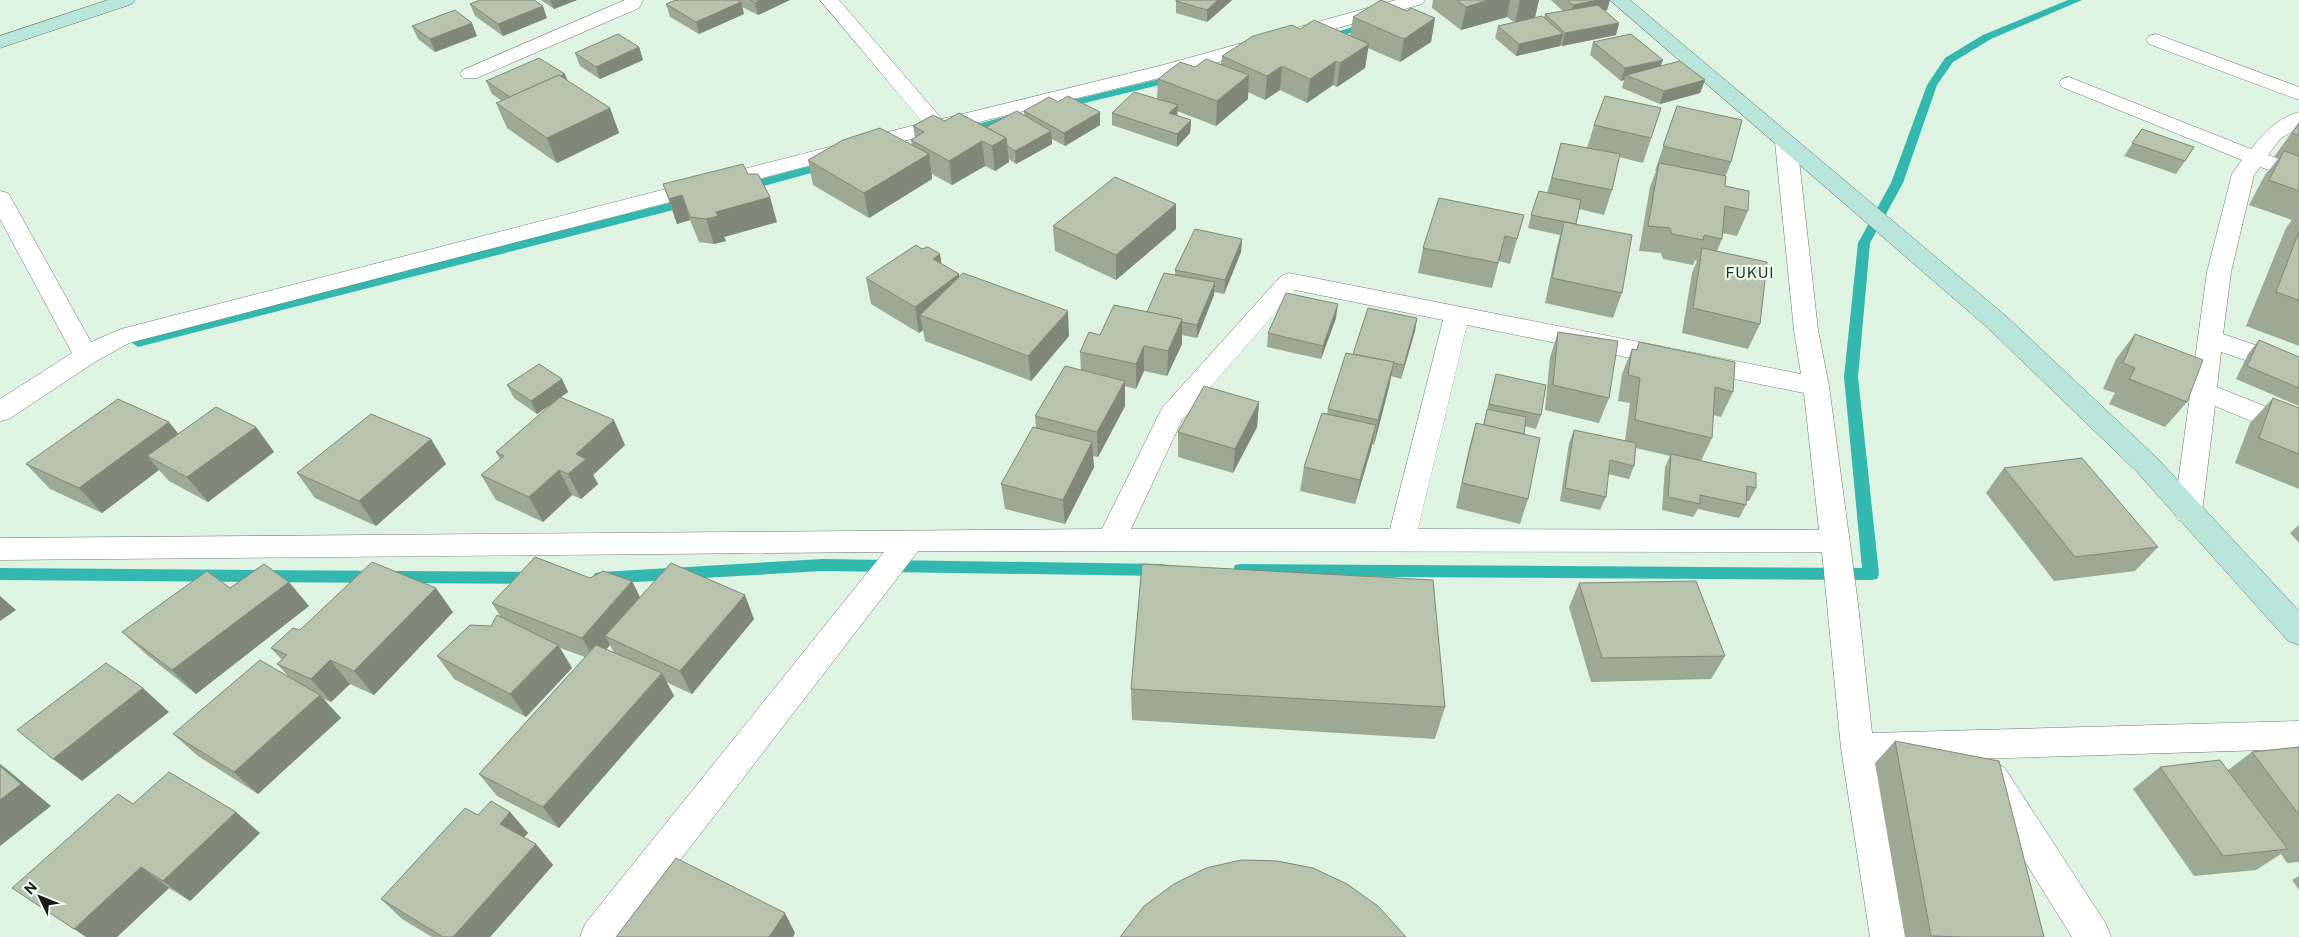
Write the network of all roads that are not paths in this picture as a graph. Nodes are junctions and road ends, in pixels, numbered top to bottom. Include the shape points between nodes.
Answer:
1 (126, 0) edge
2 (634, 0) edge
3 (828, 0) edge
4 (1416, 0) edge
5 (1619, 0) edge
6 (2156, 40) dead end
7 (0, 42) edge
8 (470, 74) dead end
9 (2069, 83) dead end
10 (2299, 94) edge
11 (2299, 118) edge
12 (936, 126) junction
13 (1786, 142) junction
14 (2256, 158) junction
15 (2299, 173) edge
16 (0, 198) edge
17 (1457, 315) junction
18 (2212, 339) junction
19 (86, 356) junction
20 (2299, 369) edge
21 (1816, 386) junction
22 (2204, 392) junction
23 (0, 412) edge
24 (2299, 430) edge
25 (2188, 512) junction
26 (1111, 541) junction
27 (1401, 541) junction
28 (909, 542) junction
29 (1835, 543) junction
30 (0, 549) edge
31 (2299, 632) edge
32 (2299, 735) edge
33 (1969, 742) junction
34 (1857, 748) junction
35 (598, 937) edge
36 (1888, 937) edge
37 (2093, 937) edge

1 - 7 street
2 - 8 street via 632,4
3 - 12 street
4 - 12 street via 1173,69
5 - 13 street
6 - 10 street
9 - 14 street
11 - 14 street via 2273,135
12 - 19 street via 121,337
13 - 21 street via 1806,330
13 - 25 street via 1998,324 2146,466
14 - 15 street
14 - 18 street via 2243,174 2236,201 2219,272
16 - 19 street
17 - 21 street
17 - 26 street via 1289,281 1171,415
17 - 27 street
18 - 20 street
18 - 22 street
19 - 23 street
21 - 29 street
22 - 24 street
22 - 25 street
25 - 31 street
26 - 27 street
26 - 28 street
27 - 29 street
28 - 30 street
28 - 35 street
29 - 34 street
32 - 33 street
33 - 34 street
33 - 37 street
34 - 36 street

